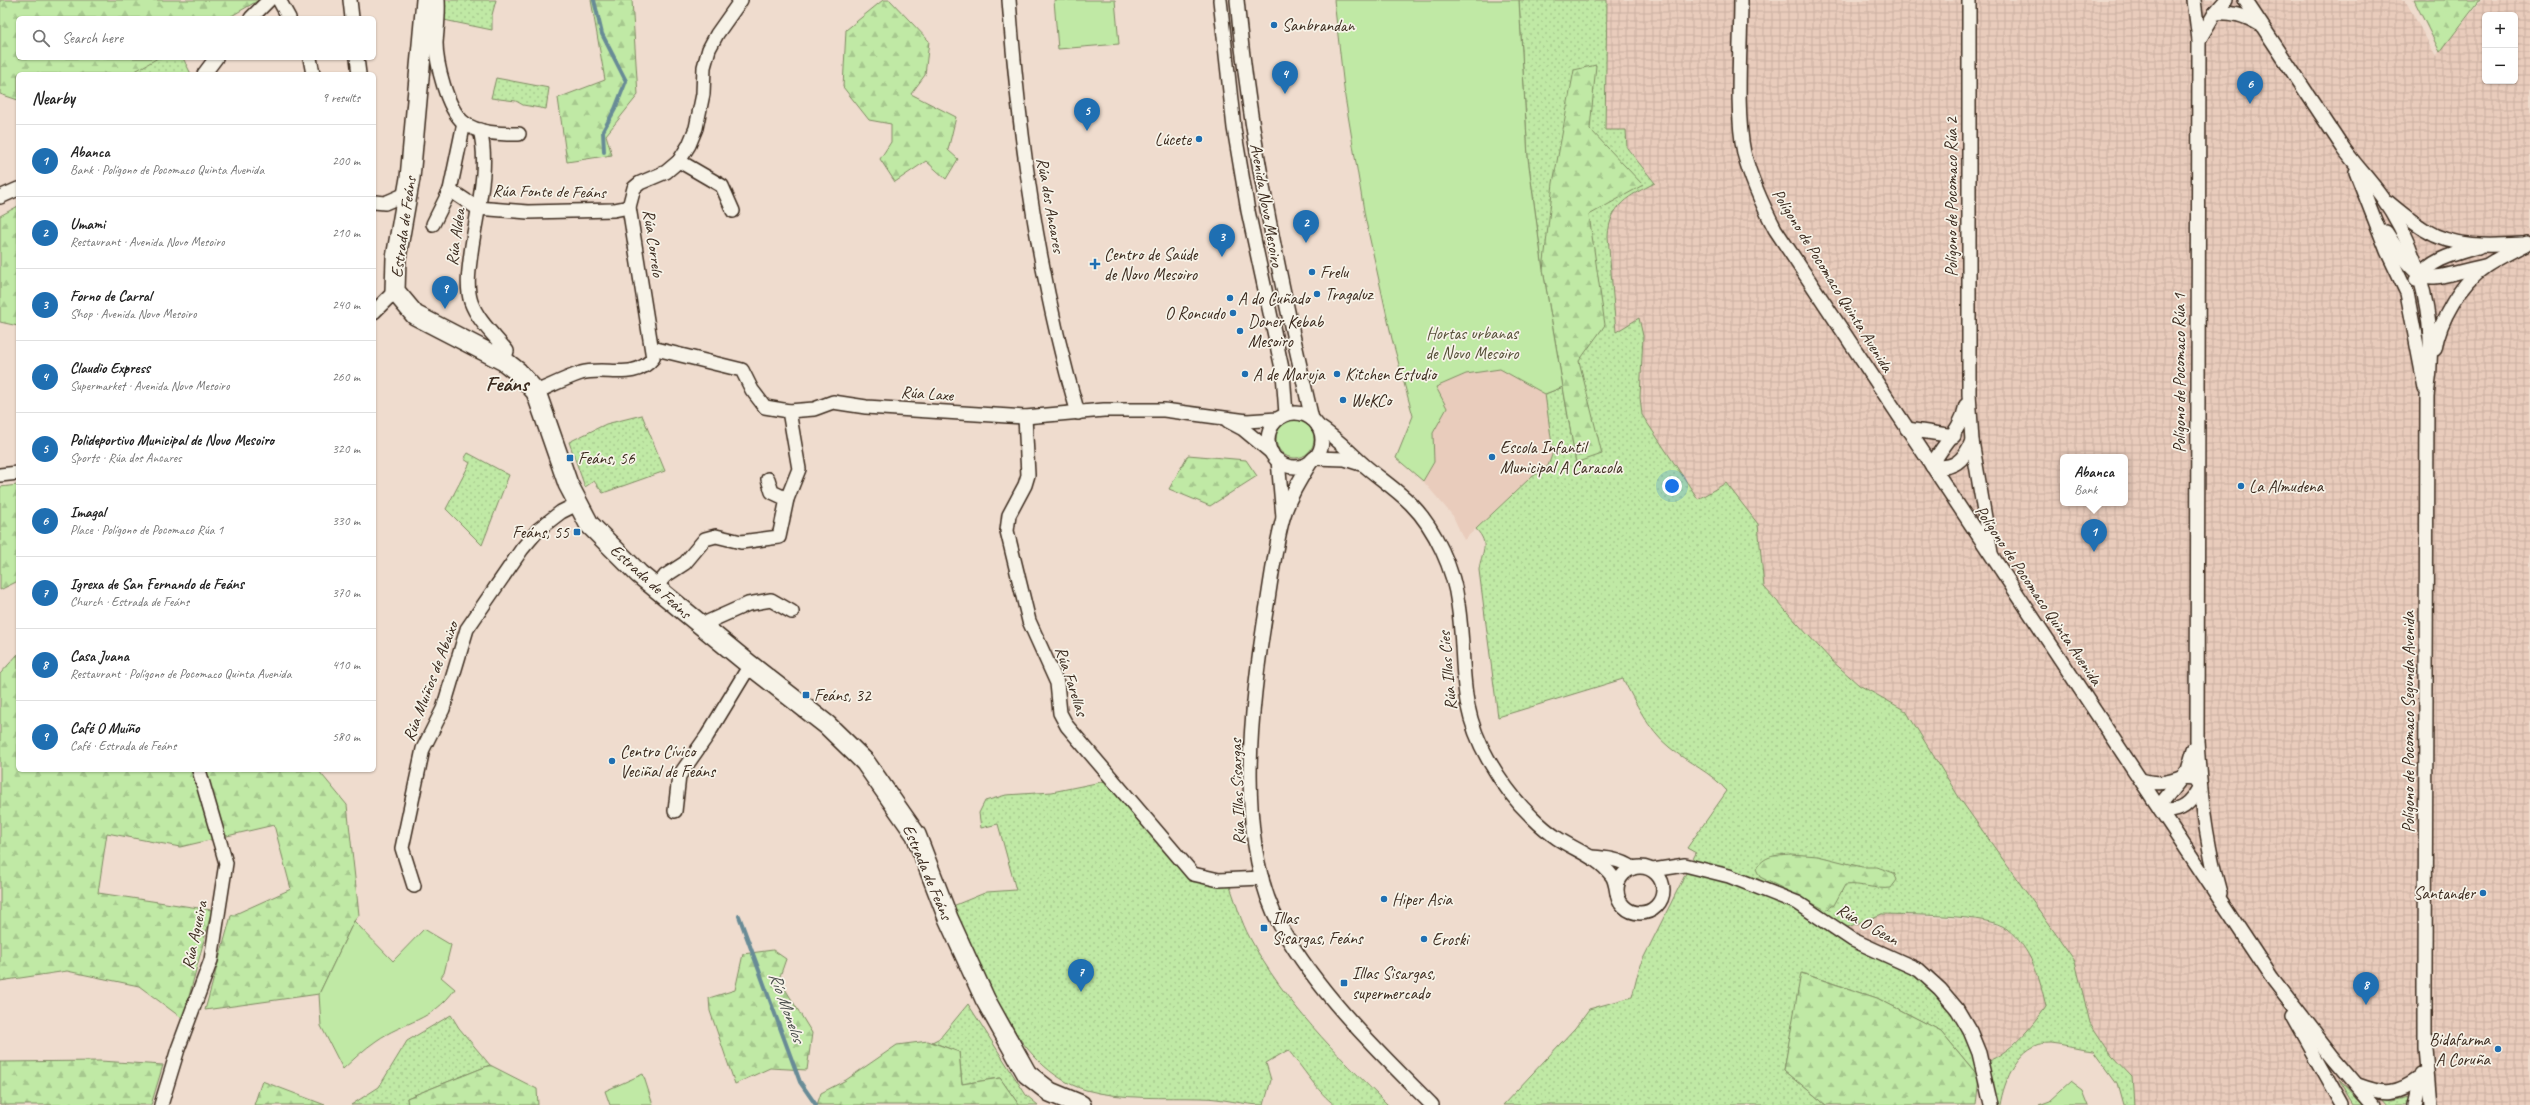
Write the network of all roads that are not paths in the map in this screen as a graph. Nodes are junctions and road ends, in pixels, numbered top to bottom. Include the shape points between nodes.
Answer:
1 (269, 0) edge
2 (279, 0) edge
3 (350, 0) edge
4 (426, 0) edge
5 (438, 0) edge
6 (741, 0) edge
7 (1009, 0) edge
8 (1220, 0) edge
9 (1238, 0) edge
10 (1741, 0) edge
11 (1969, 0) edge
12 (2226, 0) edge
13 (2245, 0) edge
14 (2195, 2) edge
15 (2215, 13) junction
16 (253, 16) edge
17 (288, 16) edge
18 (352, 16) edge
19 (2262, 25) junction
20 (2199, 40) junction
21 (214, 60) edge
22 (310, 60) edge
23 (357, 60) edge
24 (206, 72) edge
25 (313, 72) edge
26 (359, 72) edge
27 (464, 123) junction
28 (480, 130) junction
29 (519, 134) dead end
30 (2350, 157) junction
31 (679, 161) junction
32 (16, 190) edge
33 (450, 190) junction
34 (408, 193) junction
35 (0, 197) edge
36 (2382, 197) junction
37 (376, 202) edge
38 (477, 208) junction
39 (629, 208) junction
40 (2371, 209) junction
41 (733, 211) dead end
42 (433, 224) dead end
43 (2528, 243) edge
44 (2482, 246) junction
45 (2484, 266) junction
46 (2419, 275) junction
47 (395, 291) junction
48 (2407, 293) junction
49 (376, 310) edge
50 (652, 348) junction
51 (504, 361) junction
52 (2432, 367) junction
53 (536, 392) junction
54 (1969, 394) junction
55 (2427, 396) junction
56 (789, 411) junction
57 (1078, 413) junction
58 (1025, 417) junction
59 (1282, 417) junction
60 (1223, 418) junction
61 (1315, 423) junction
62 (1907, 429) junction
63 (1954, 436) junction
64 (1972, 442) junction
65 (1275, 457) junction
66 (1313, 459) junction
67 (1364, 465) junction
68 (1932, 466) junction
69 (16, 473) edge
70 (0, 475) edge
71 (768, 479) dead end
72 (787, 499) junction
73 (577, 504) junction
74 (1283, 517) junction
75 (1991, 555) junction
76 (656, 587) junction
77 (792, 612) dead end
78 (701, 625) junction
79 (750, 666) junction
80 (2197, 741) junction
81 (200, 772) edge
82 (2182, 777) junction
83 (2141, 780) junction
84 (2200, 786) junction
85 (2161, 810) junction
86 (674, 811) dead end
87 (1591, 857) junction
88 (1633, 868) junction
89 (1653, 870) junction
90 (1262, 878) junction
91 (414, 886) dead end
92 (1617, 893) junction
93 (2224, 906) junction
94 (2272, 978) junction
95 (2426, 1048) junction
96 (2421, 1077) junction
97 (2356, 1084) junction
98 (161, 1105) edge
99 (1081, 1105) edge
100 (1432, 1105) edge
101 (1991, 1105) edge
102 (2343, 1105) edge
103 (2374, 1105) edge
104 (2414, 1105) edge
105 (2430, 1105) edge

1 - 16 street
2 - 17 street
3 - 18 street
4 - 34 street, Estrada de Feáns
5 - 27 street via 436,44 441,76 453,111
6 - 31 street, Rúa Correlo via 709,49 696,128
7 - 57 street, Rúa dos Ancares via 1024,150 1051,305
8 - 59 street, Avenida Novo Mesoiro via 1236,136 1250,218 1283,373
9 - 61 street, Avenida Novo Mesoiro via 1253,130 1266,213
10 - 62 street, Polígono de Pocomaco Quinta Avenida via 1740,112 1744,151 1756,192 1775,229
11 - 54 street, Polígono de Pocomaco Rúa 2
12 - 15 street
13 - 19 street
14 - 20 street, Polígono de Pocomaco Rúa 1
15 - 19 street via 2228,12 2246,16
15 - 20 street
19 - 30 street
20 - 80 street, Polígono de Pocomaco Rúa 1
21 - 24 street
22 - 25 street
23 - 26 street
27 - 28 street
27 - 33 street
28 - 29 street via 495,134
28 - 38 street, Rúa Aldea via 485,149
30 - 36 street
30 - 40 street, Polígono de Pocomaco Segunda Avenida
31 - 39 street, Rúa Correlo via 666,172 634,188
31 - 41 street via 722,186
32 - 35 street
33 - 38 street, Rúa Fonte de Feáns
33 - 42 street
34 - 37 street via 385,203
34 - 47 street, Estrada de Feáns via 396,258
36 - 44 street via 2426,231 2453,241
36 - 46 street, Polígono de Pocomaco Segunda Avenida via 2412,252
38 - 39 street, Rúa Fonte de Feáns via 528,212
38 - 51 street, Rúa Aldea via 468,277 471,301 480,320 507,351
39 - 50 street, Rúa Correlo
40 - 46 street via 2407,265
40 - 48 street, Polígono de Pocomaco Segunda Avenida
43 - 44 street
43 - 45 street
44 - 46 street via 2453,254 2425,268
45 - 46 street via 2447,276 2427,278
45 - 52 street via 2463,288 2448,310 2436,338
46 - 48 street
46 - 52 street, Polígono de Pocomaco Segunda Avenida via 2428,321
47 - 49 street
47 - 51 street, Estrada de Feáns via 415,315
48 - 55 street, Polígono de Pocomaco Segunda Avenida
50 - 53 street, Rúa Correlo via 653,358 637,371 582,373
50 - 56 street, Rúa Laxe via 742,370 752,390 765,407
51 - 53 street, Estrada de Feáns
52 - 55 street, Polígono de Pocomaco Segunda Avenida
53 - 73 street, Estrada de Feáns
54 - 63 street, Polígono de Pocomaco Rúa 2 via 1964,417
54 - 64 street, Polígono de Pocomaco Rúa 2
55 - 95 street, Polígono de Pocomaco Segunda Avenida
56 - 58 street, Rúa Laxe via 814,409 833,402 866,407
56 - 72 street via 799,469
57 - 58 street, Rúa Laxe
57 - 60 street, Rúa Laxe via 1164,410
58 - 90 street, Rúa Farellas via 1028,475 1009,515 1008,531 1029,621 1057,683 1060,713 1067,726 1193,874 1219,880
59 - 60 street, Rúa Laxe via 1247,421
59 - 61 street via 1304,414
59 - 65 street via 1269,435
60 - 65 street, Rúa Laxe via 1243,429
61 - 66 street via 1321,444
61 - 67 street, Rúa Illas Cíes via 1335,436
62 - 63 street
62 - 68 street, Polígono de Pocomaco Quinta Avenida
63 - 68 street, Polígono de Pocomaco Rúa 2 via 1937,454
64 - 68 street via 1967,454 1958,462 1944,468
64 - 75 street, Polígono de Pocomaco Rúa 2
65 - 66 street via 1295,466
65 - 74 street, Rúa Illas Sisargas
66 - 67 street, Rúa Illas Cíes via 1345,459
66 - 74 street, Rúa Illas Sisargas
67 - 87 street, Rúa Illas Cíes via 1412,505 1432,533 1447,564 1458,602 1463,686 1471,726 1488,758 1507,789 1531,816 1557,838
68 - 75 street, Polígono de Pocomaco Quinta Avenida
69 - 70 street
71 - 72 street via 772,492
72 - 76 street via 779,537 741,542 716,536 705,539 685,563 665,576
73 - 76 street, Estrada de Feáns via 589,524 639,574
73 - 91 street, Rúa Muíños de Abaixo via 561,512 539,529 522,549 467,629 442,709 423,749 403,841 402,848
74 - 90 street, Rúa Illas Sisargas via 1263,630 1251,763 1252,820
75 - 83 street, Polígono de Pocomaco Quinta Avenida
76 - 78 street, Estrada de Feáns
77 - 78 street via 771,600 748,604
78 - 79 street, Estrada de Feáns
79 - 86 street via 679,776
79 - 99 street, Estrada de Feáns via 827,725 865,762 916,835 948,918 985,999 1027,1074 1050,1092
80 - 82 street, Polígono de Pocomaco Rúa 1 via 2188,770
80 - 84 street, Polígono de Pocomaco Rúa 1
81 - 98 street, Rúa Agueira via 226,863 211,960 178,1049
82 - 83 street via 2158,783
82 - 84 street via 2194,778
82 - 85 street via 2164,800
83 - 85 street, Polígono de Pocomaco Quinta Avenida
84 - 85 street via 2186,807 2172,812
84 - 93 street, Polígono de Pocomaco Rúa 1 via 2208,848
85 - 93 street, Polígono de Pocomaco Quinta Avenida
87 - 88 street, Rúa Illas Cíes via 1619,861
87 - 92 street, Rúa Illas Cíes via 1612,876
88 - 89 street, Rúa Illas Cíes
88 - 92 street via 1618,882
89 - 92 street, Rúa Illas Cíes via 1661,878 1664,888 1660,903 1648,913 1638,914 1628,910 1620,903
89 - 101 street, Rúa O Gean via 1685,865 1729,876 1798,903 1852,940 1919,970 1958,1009 1970,1031 1979,1054
90 - 100 street, Rúa Illas Sisargas via 1281,927 1326,990
93 - 94 street, Polígono de Pocomaco Quinta Avenida
94 - 97 street, Polígono de Pocomaco Quinta Avenida
94 - 102 street, Polígono de Pocomaco Quinta Avenida
95 - 96 street, Polígono de Pocomaco Segunda Avenida
95 - 105 street, Polígono de Pocomaco Segunda Avenida
96 - 97 street via 2401,1090 2391,1092
96 - 104 street, Polígono de Pocomaco Segunda Avenida
97 - 103 street, Polígono de Pocomaco Quinta Avenida

